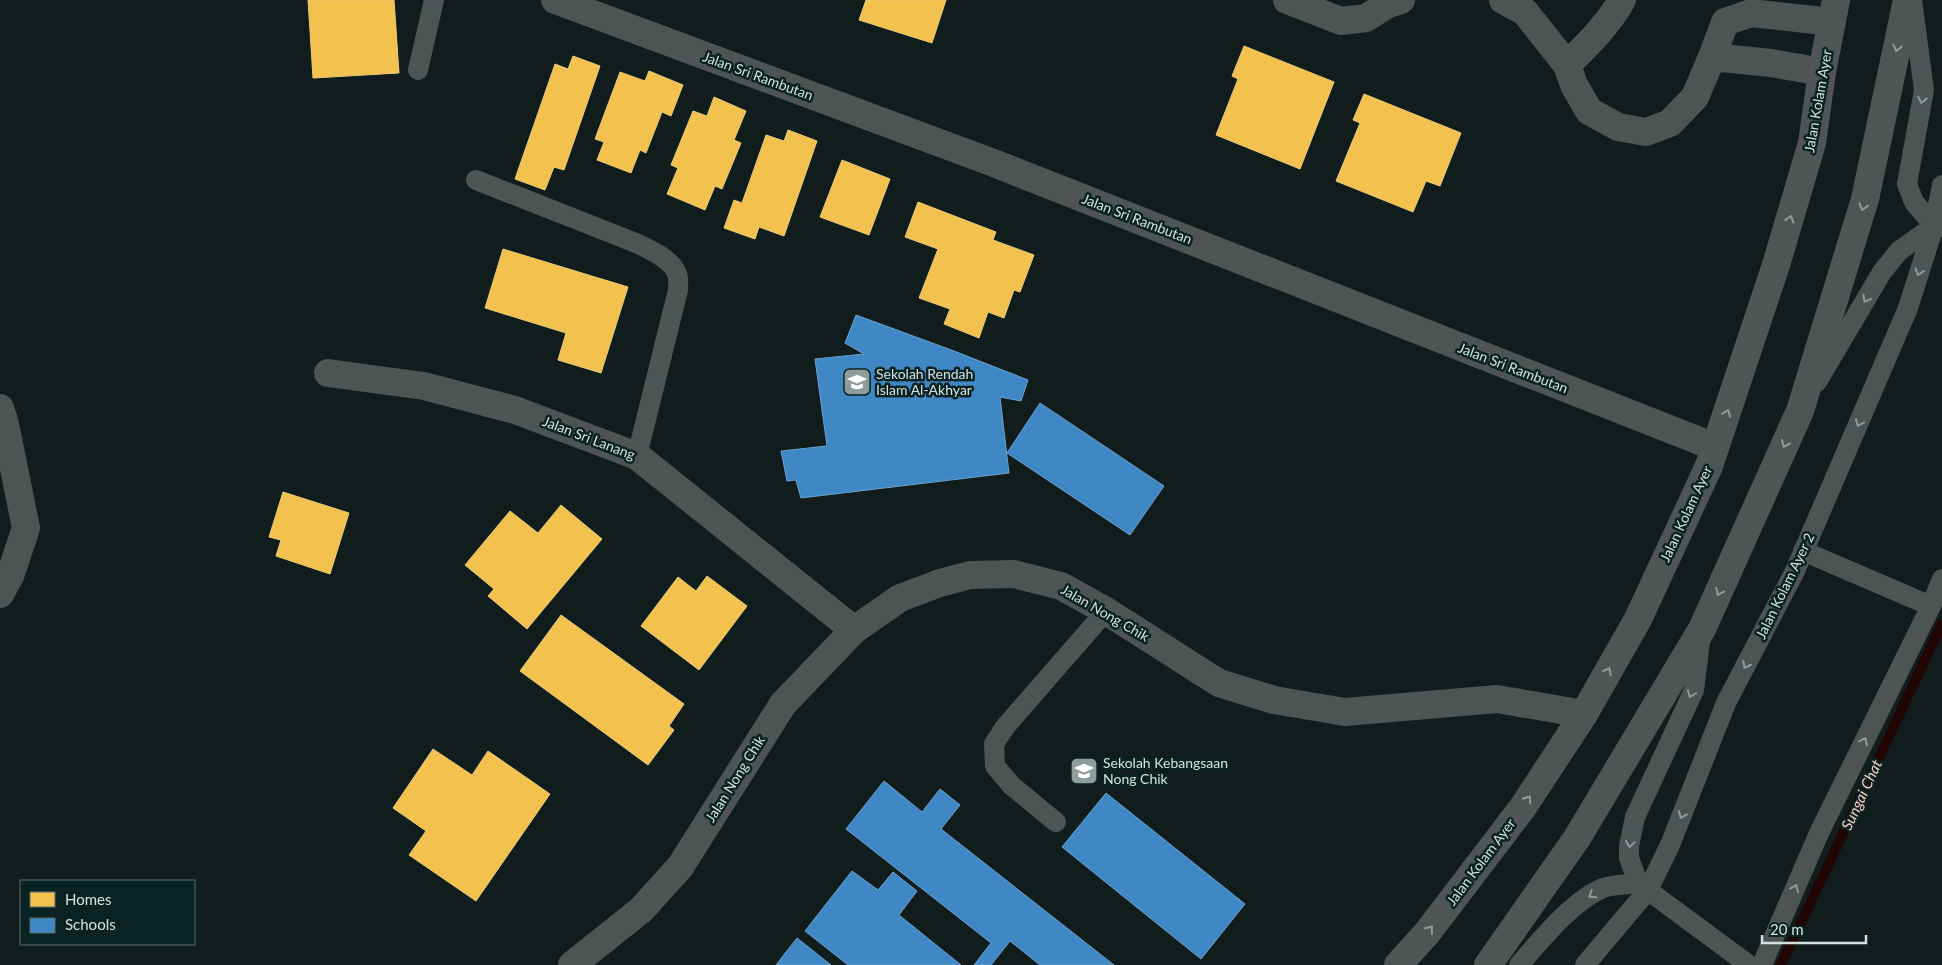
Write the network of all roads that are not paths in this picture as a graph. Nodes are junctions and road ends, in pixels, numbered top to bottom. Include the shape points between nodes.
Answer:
1 (434, 0) edge
2 (555, 0) edge
3 (1287, 0) edge
4 (1401, 0) edge
5 (1503, 0) edge
6 (1622, 0) edge
7 (1906, 0) edge
8 (1912, 0) edge
9 (1834, 11) edge
10 (1712, 57) junction
11 (1567, 65) junction
12 (418, 70) dead end
13 (1822, 72) junction
14 (476, 180) dead end
15 (1942, 185) edge
16 (1938, 226) edge
17 (328, 372) dead end
18 (0, 408) edge
19 (1800, 411) junction
20 (1715, 447) junction
21 (637, 456) junction
22 (1804, 551) junction
23 (1942, 579) edge
24 (0, 594) edge
25 (1931, 606) junction
26 (1106, 611) junction
27 (1702, 629) junction
28 (854, 630) junction
29 (1584, 714) junction
30 (1056, 822) dead end
31 (1643, 887) junction
32 (572, 965) edge
33 (1398, 965) edge
34 (1488, 965) edge
35 (1519, 965) edge
36 (1585, 965) edge
37 (1749, 965) edge
38 (1762, 965) edge

1 - 12 lane
2 - 20 street, Jalan Sri Rambutan via 991,162
3 - 4 street via 1341,20 1366,18
5 - 11 street via 1526,12
6 - 11 street via 1593,39
7 -> 19 main road via 1865,199
8 -> 16 lane via 1924,90 1907,184 1914,202
9 - 10 street via 1751,13 1725,22
9 - 13 main road, Jalan Kolam Ayer
10 - 11 street via 1695,96 1670,123 1646,132 1618,127 1589,111
10 - 13 street
20 -> 13 main road, Jalan Kolam Ayer via 1776,265 1812,142
14 - 21 lane via 636,243 670,264 677,273 678,290
15 - 16 lane, Jalan Kolam Ayer 2
16 -> 19 lane via 1899,251 1882,272
16 -> 22 lane, Jalan Kolam Ayer 2 via 1908,308
17 - 21 street, Jalan Sri Lanang via 424,386 515,410
18 - 24 street via 26,528 10,576
19 -> 27 main road
29 -> 20 main road, Jalan Kolam Ayer via 1638,619
21 - 28 street, Jalan Sri Lanang
22 - 25 lane
22 -> 31 lane, Jalan Kolam Ayer 2 via 1726,703 1670,845
23 - 25 lane
38 -> 25 lane via 1819,833
26 - 28 street, Jalan Nong Chik via 1061,586 1014,574 970,575 900,598
26 - 29 street, Jalan Nong Chik via 1218,683 1274,700 1345,712 1497,699
26 - 30 lane via 1005,727 994,744 995,766 1012,786
27 -> 31 lane via 1694,690 1635,817 1629,858
27 - 34 main road via 1577,838
28 - 32 street, Jalan Nong Chik via 783,704 680,867 641,910
33 -> 29 main road, Jalan Kolam Ayer via 1427,933 1523,807
31 -> 35 lane via 1604,888 1587,898 1557,922
31 - 36 lane, Jalan Kolam Ayer 2
31 - 37 lane

